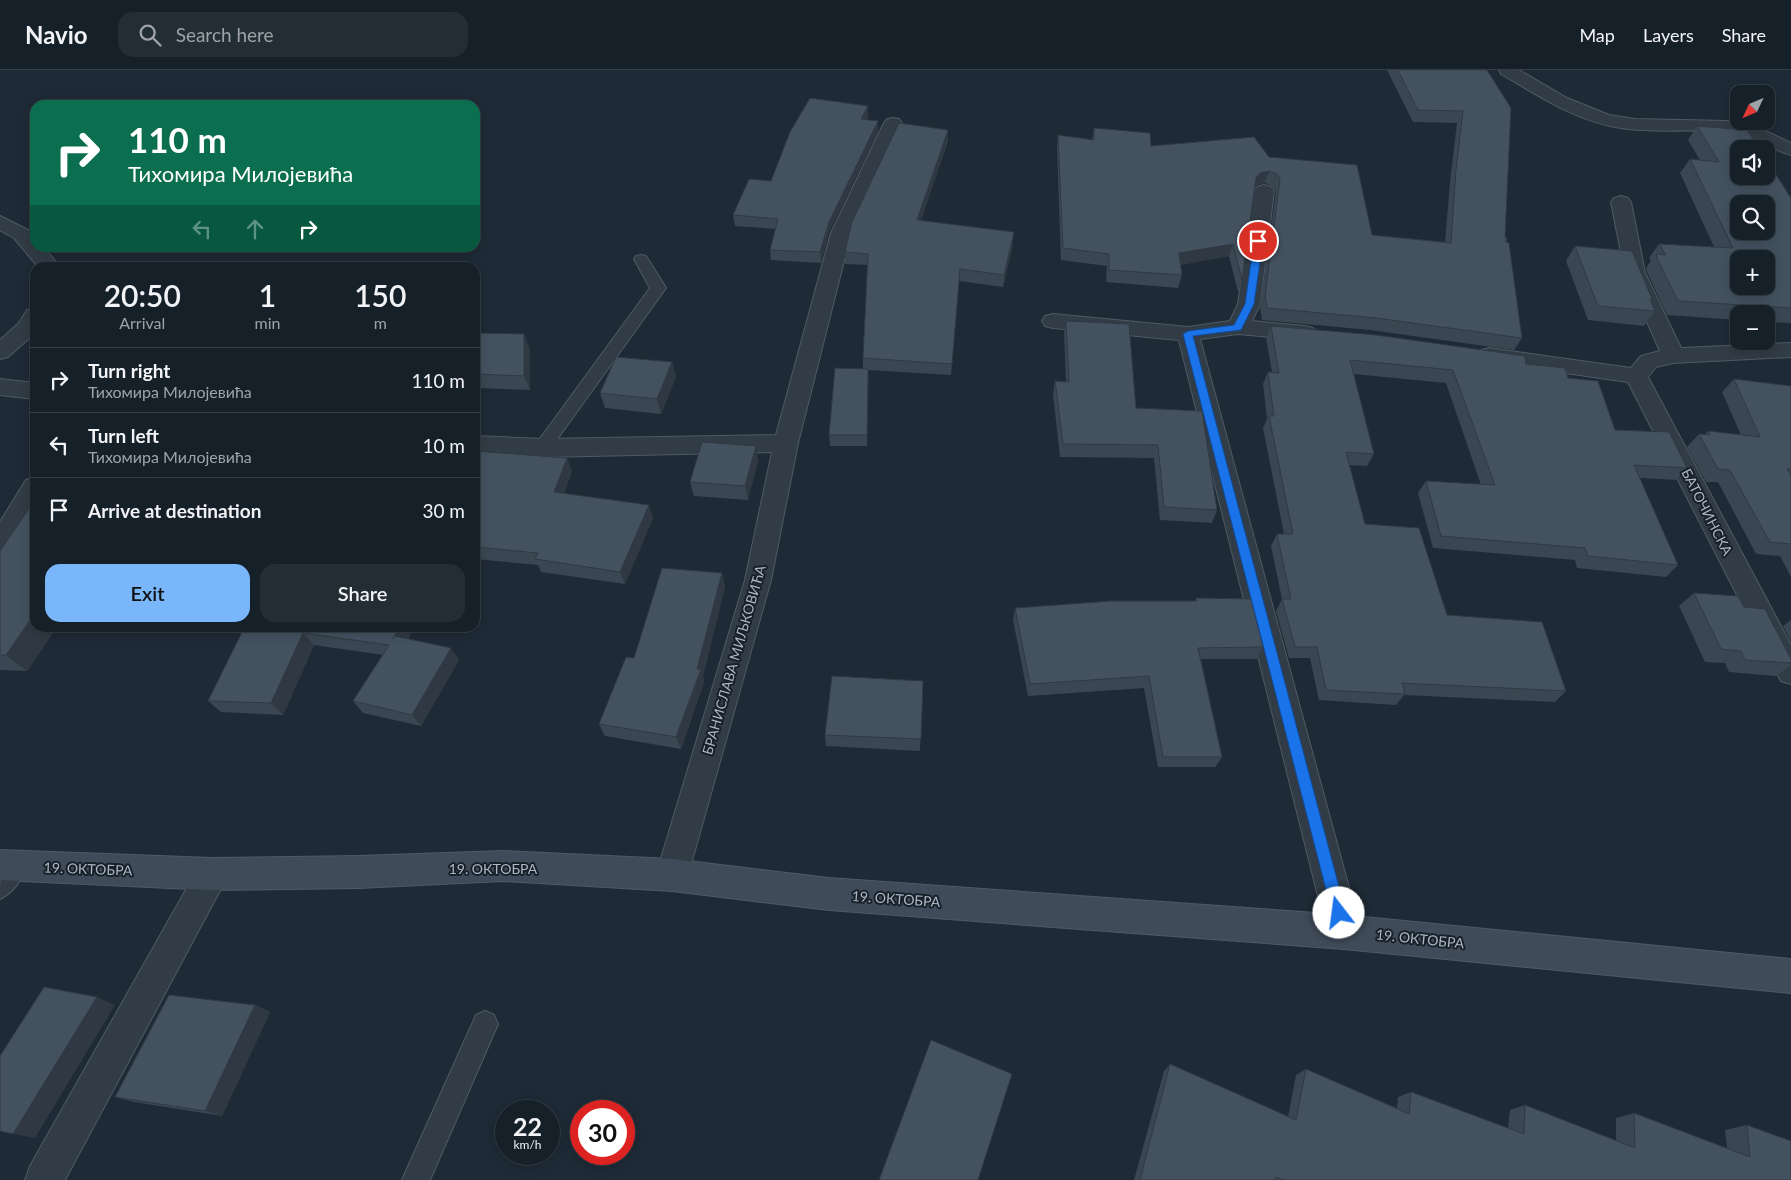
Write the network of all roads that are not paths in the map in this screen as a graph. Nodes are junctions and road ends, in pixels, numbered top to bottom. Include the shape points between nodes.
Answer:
1 (1507, 70) edge
2 (893, 123) dead end
3 (1791, 150) edge
4 (1264, 190) edge
5 (1621, 202) dead end
6 (0, 222) edge
7 (30, 244) edge
8 (37, 252) edge
9 (641, 259) dead end
10 (46, 262) edge
11 (1053, 321) dead end
12 (30, 323) edge
13 (1238, 328) junction
14 (1188, 334) junction
15 (1323, 335) edge
16 (1791, 350) edge
17 (0, 352) edge
18 (1469, 352) edge
19 (1673, 356) junction
20 (1636, 376) junction
21 (0, 387) edge
22 (30, 390) edge
23 (786, 443) junction
24 (480, 445) edge
25 (542, 448) junction
26 (30, 494) edge
27 (0, 544) edge
28 (1791, 672) edge
29 (5, 873) edge
30 (212, 874) junction
31 (672, 875) junction
32 (1344, 932) junction
33 (1791, 976) edge
34 (485, 1024) dead end
35 (44, 1180) edge
36 (416, 1180) edge

1 - 3 street via 1575,109 1600,118 1620,122 1721,126 1744,130
2 - 23 street, БРАНИСЛАВА МИЉКОВИЋА via 841,233
4 - 13 street via 1249,304
5 - 19 street via 1635,273
6 - 7 street via 21,234
8 - 10 street
9 - 25 lane via 658,288
11 - 14 street
12 - 17 street
13 - 14 street
13 - 15 street
14 - 32 street
16 - 19 street
18 - 20 street
19 - 20 street via 1648,361
20 - 28 street, БАТОЧИНСКА
21 - 22 street
23 - 25 street
23 - 31 street, БРАНИСЛАВА МИЉКОВИЋА via 758,580
24 - 25 street
26 - 27 street
29 - 30 street, 19. ОКТОБРА
30 - 31 street, 19. ОКТОБРА via 503,866
30 - 35 street
31 - 32 street, 19. ОКТОБРА via 829,894
32 - 33 street, 19. ОКТОБРА
34 - 36 lane

